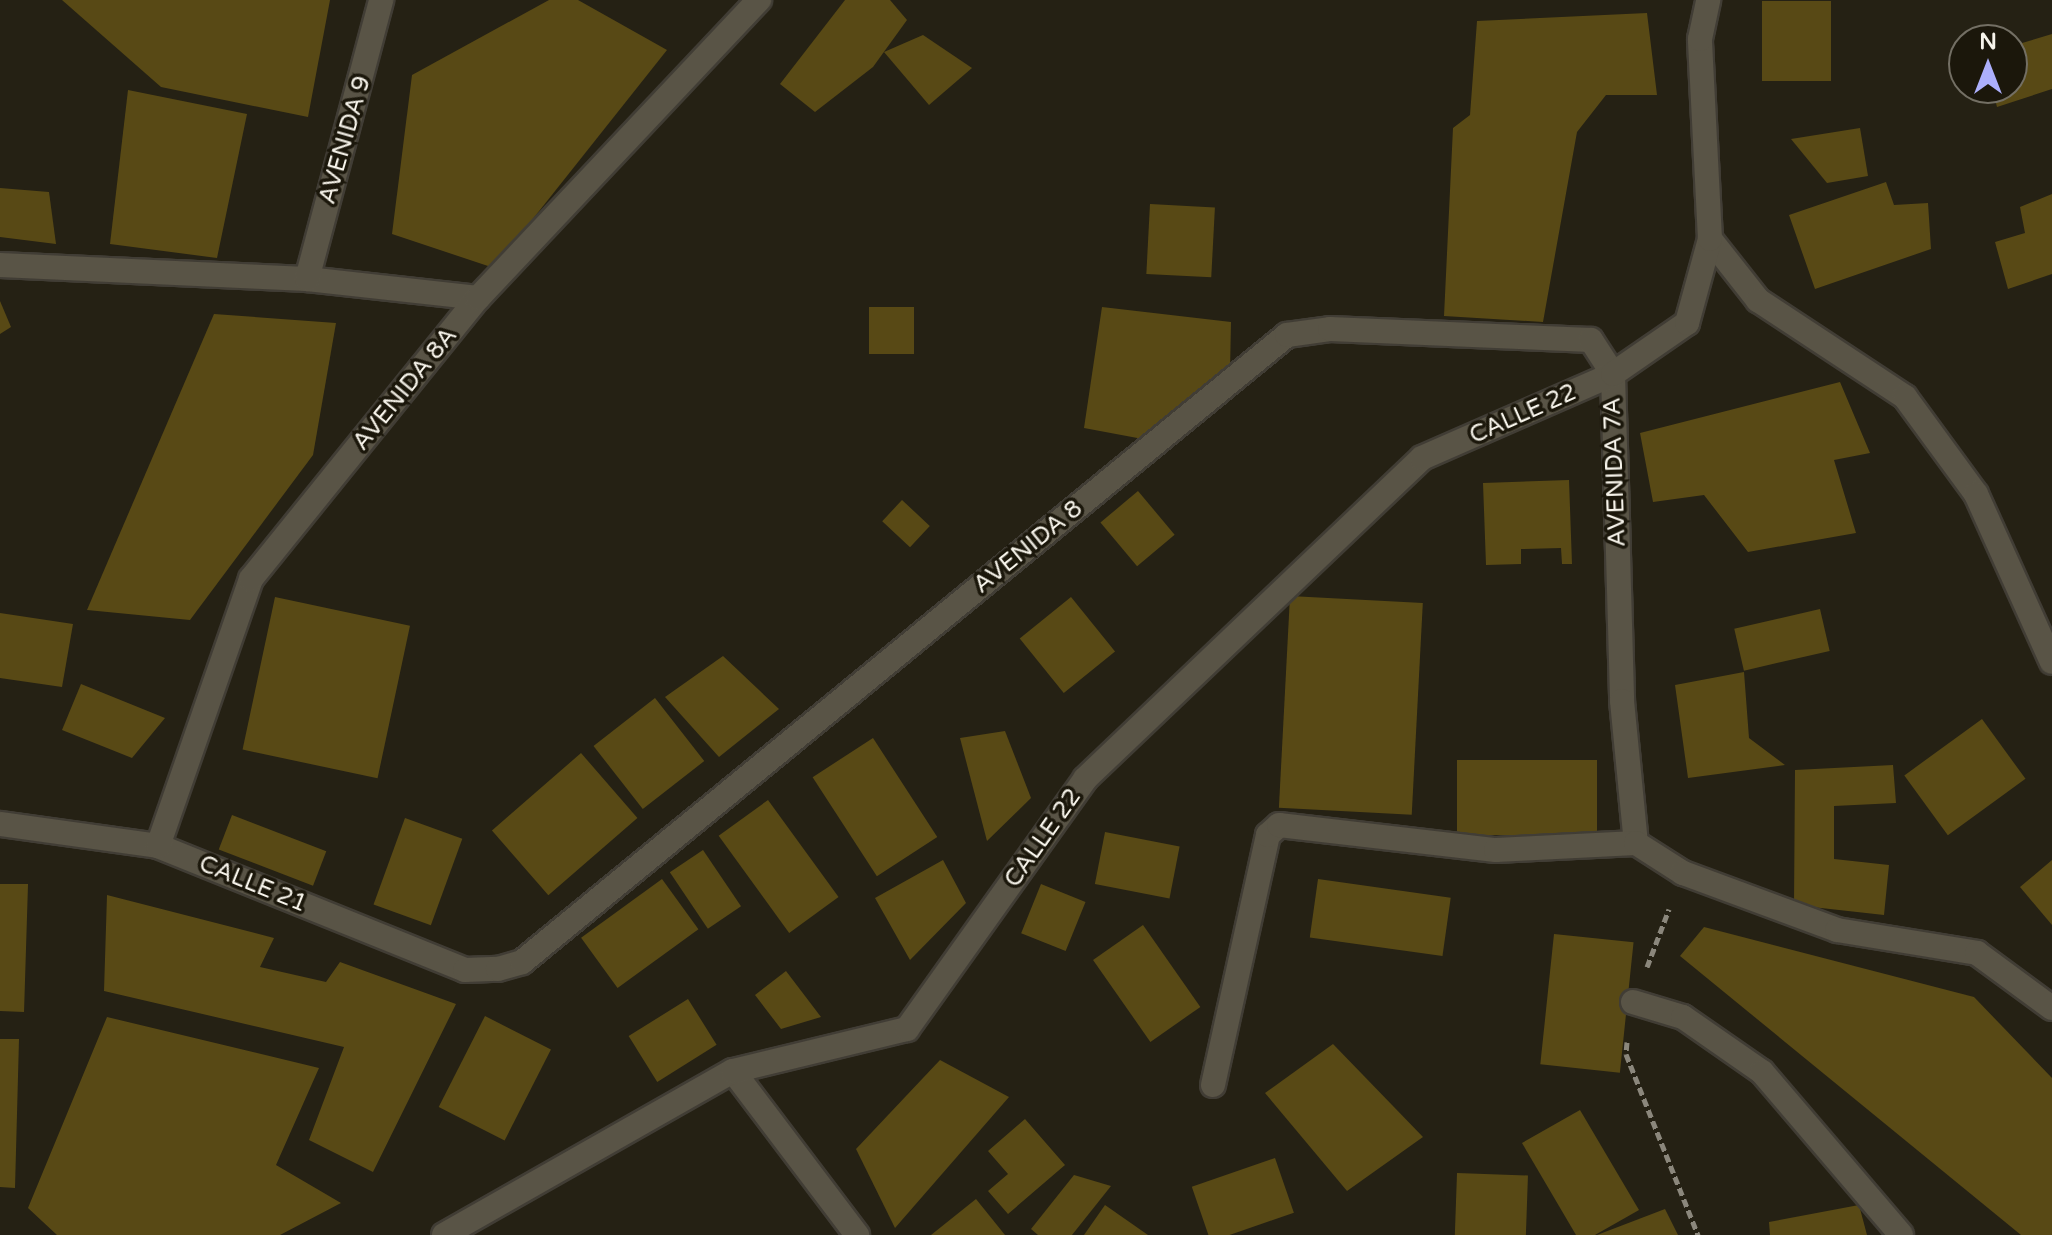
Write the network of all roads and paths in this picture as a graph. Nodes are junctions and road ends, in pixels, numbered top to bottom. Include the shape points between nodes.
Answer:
1 (381, 0) edge
2 (759, 0) edge
3 (1708, 0) edge
4 (1710, 239) junction
5 (0, 265) edge
6 (307, 279) junction
7 (478, 298) junction
8 (1613, 374) junction
9 (2052, 662) edge
10 (0, 824) edge
11 (1636, 843) junction
12 (158, 846) junction
13 (1683, 873) junction
14 (498, 969) joint
15 (1633, 1002) junction
16 (2052, 1008) edge
17 (733, 1071) junction
18 (1213, 1085) dead end
19 (444, 1235) edge
20 (857, 1235) edge
21 (1698, 1235) edge
22 (1901, 1235) edge

1 - 6 street, AVENIDA 9
2 - 7 street, AVENIDA 8A
3 - 4 street, AVENIDA 7A via 1700,39
4 - 8 street, AVENIDA 7A via 1687,323
4 - 9 street via 1758,300 1905,397 1976,494
5 - 6 street
6 - 7 street
7 - 12 street, AVENIDA 8A via 251,579
8 - 11 street, AVENIDA 7A via 1622,701
8 - 14 street, AVENIDA 8 via 1591,340 1330,329 1287,335 522,962
8 - 17 street, CALLE 22 via 1422,458 1085,779 907,1029
10 - 12 street, CALLE 21
11 - 13 street
11 - 18 street via 1496,850 1279,825 1268,835
12 - 14 street, CALLE 21 via 465,970
13 - 15 path
13 - 16 street via 1837,930 1977,953
15 - 21 path via 1626,1054
15 - 22 street via 1683,1017 1762,1072
17 - 19 street, CALLE 22
17 - 20 street

